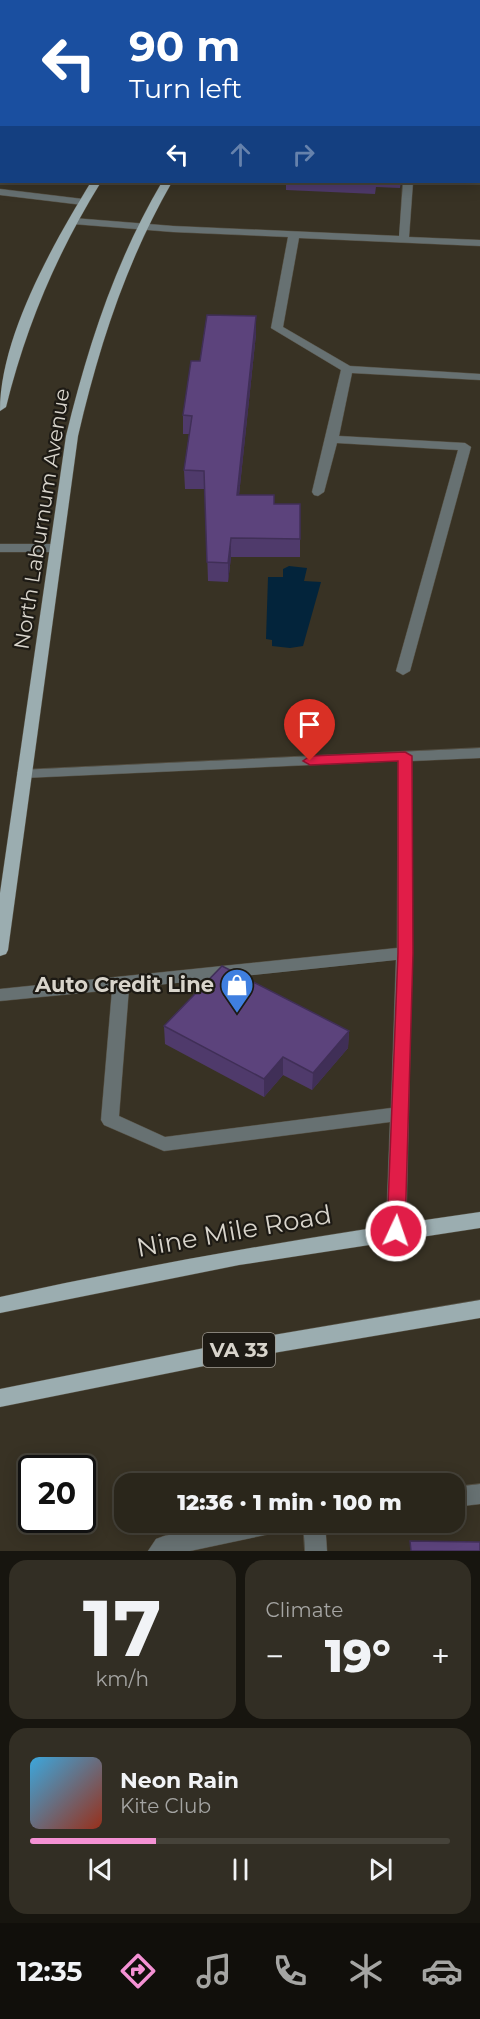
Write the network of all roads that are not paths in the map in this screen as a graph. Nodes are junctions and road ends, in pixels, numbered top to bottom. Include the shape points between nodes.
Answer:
1 (95, 183) edge
2 (166, 183) edge
3 (408, 183) edge
4 (0, 192) edge
5 (83, 202) junction
6 (73, 221) junction
7 (143, 227) junction
8 (294, 235) junction
9 (404, 239) junction
10 (480, 243) edge
11 (347, 369) junction
12 (480, 377) edge
13 (0, 407) edge
14 (332, 439) junction
15 (318, 492) dead end
16 (0, 548) edge
17 (57, 548) junction
18 (403, 671) dead end
19 (480, 753) edge
20 (405, 756) junction
21 (24, 773) junction
22 (0, 950) edge
23 (405, 953) junction
24 (121, 982) junction
25 (0, 995) edge
26 (401, 1114) junction
27 (480, 1220) edge
28 (396, 1231) junction
29 (0, 1305) edge
30 (480, 1309) edge
31 (0, 1398) edge
32 (480, 1494) edge
33 (465, 1496) edge
34 (226, 1533) edge
35 (315, 1533) edge
36 (159, 1551) edge
37 (316, 1551) edge

1 - 5 main road
2 - 7 main road, North Laburnum Avenue
3 - 9 street
4 - 5 street
5 - 6 main road
6 - 7 street
6 - 13 main road via 33,300 12,356
7 - 8 street
7 - 17 main road, North Laburnum Avenue via 114,288 87,369 72,436
8 - 9 street
8 - 11 street via 277,328
9 - 10 street
11 - 12 street
11 - 14 street
14 - 15 street
14 - 18 street via 465,447
16 - 17 street
17 - 21 main road, North Laburnum Avenue
19 - 20 street
20 - 21 street
20 - 23 street
21 - 22 main road, North Laburnum Avenue
23 - 24 street
23 - 26 street
24 - 25 street
24 - 26 street via 110,1120 164,1144
26 - 28 street
27 - 28 main road, Nine Mile Road
28 - 29 main road, Nine Mile Road via 189,1266
30 - 31 main road, VA 33 via 244,1349
32 - 33 street
34 - 36 street via 164,1546
35 - 37 street

